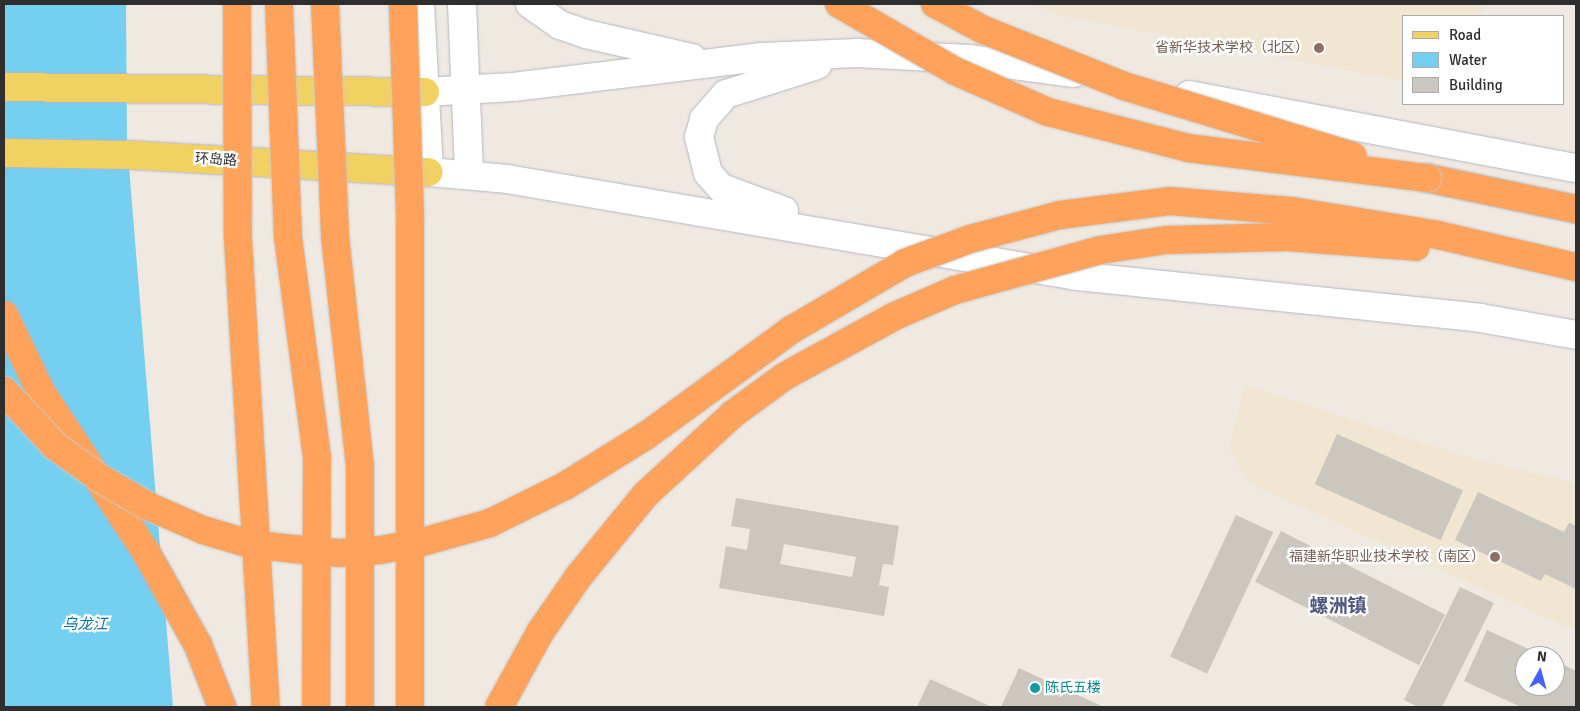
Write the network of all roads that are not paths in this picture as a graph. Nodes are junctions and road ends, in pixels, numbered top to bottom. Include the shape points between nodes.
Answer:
1 (237, 4) edge
2 (279, 4) edge
3 (325, 4) edge
4 (403, 4) edge
5 (420, 4) edge
6 (462, 4) edge
7 (530, 4) edge
8 (839, 4) edge
9 (935, 4) edge
10 (857, 53) junction
11 (713, 63) junction
12 (4, 87) edge
13 (466, 90) junction
14 (425, 92) junction
15 (4, 153) edge
16 (1576, 168) edge
17 (429, 172) junction
18 (469, 174) junction
19 (1427, 178) junction
20 (1576, 209) edge
21 (894, 244) junction
22 (1576, 267) edge
23 (4, 314) edge
24 (1576, 335) edge
25 (4, 390) edge
26 (222, 707) edge
27 (266, 707) edge
28 (316, 707) edge
29 (360, 707) edge
30 (410, 707) edge
31 (499, 707) edge

1 - 27 highway, bridge via 238,239
2 - 28 highway, bridge via 288,237 317,458
3 - 29 highway, bridge via 335,236 360,466
4 - 30 highway, bridge via 410,220
5 - 14 main road
6 - 13 main road
7 - 11 main road via 560,25 586,34
8 - 19 highway, bridge via 955,71 1048,112 1188,148
9 - 19 highway, bridge via 984,30 1124,86
10 - 11 main road
10 - 16 main road via 908,54 1040,66
10 - 21 main road via 726,94 704,119 699,137 701,154 708,173 721,188 743,198
11 - 13 main road
12 - 14 main road
13 - 14 main road
13 - 18 main road
14 - 17 main road
15 - 17 main road, 环岛路 via 132,155
17 - 18 main road
18 - 21 main road
19 - 20 highway
21 - 24 main road via 1077,276 1480,318
22 - 25 highway, bridge via 1392,226 1283,210 1168,201 1060,215 970,238 904,263 791,330 647,434 565,486 490,523 380,550 339,553 258,545 194,527 148,506 55,446
22 - 31 highway, bridge via 1457,250 1339,240 1228,236 1166,240 1100,250 955,290 895,316 785,376 689,452 645,494 590,561 541,631
23 - 26 highway, bridge via 41,392 146,552 198,644

